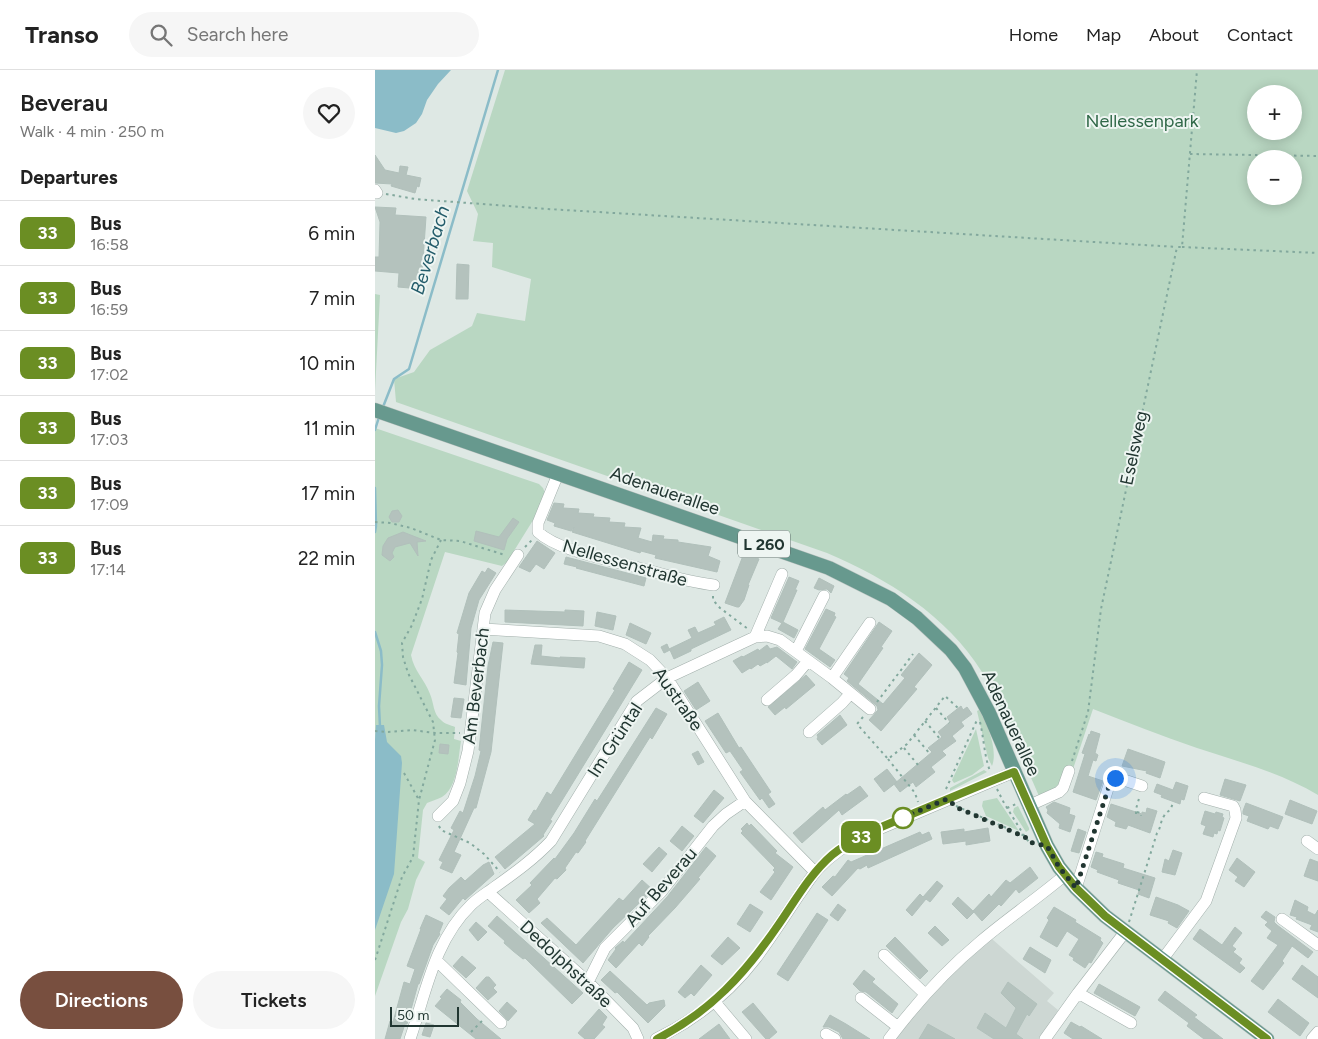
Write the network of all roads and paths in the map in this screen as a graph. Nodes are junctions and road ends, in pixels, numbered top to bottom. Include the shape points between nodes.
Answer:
1 (1197, 70) edge
2 (1190, 154) junction
3 (1318, 156) edge
4 (376, 192) edge
5 (1177, 247) junction
6 (1182, 247) junction
7 (1318, 254) edge
8 (375, 410) edge
9 (558, 474) junction
10 (375, 522) edge
11 (538, 532) junction
12 (441, 540) junction
13 (516, 558) junction
14 (782, 574) dead end
15 (714, 585) joint
16 (824, 596) dead end
17 (870, 623) dead end
18 (483, 629) junction
19 (756, 636) junction
20 (796, 651) junction
21 (913, 654) dead end
22 (808, 661) junction
23 (667, 678) junction
24 (832, 678) junction
25 (850, 694) junction
26 (767, 700) dead end
27 (936, 708) junction
28 (958, 708) dead end
29 (870, 709) junction
30 (977, 714) dead end
31 (977, 720) dead end
32 (925, 721) junction
33 (949, 723) dead end
34 (375, 730) edge
35 (809, 732) dead end
36 (435, 733) junction
37 (470, 734) junction
38 (914, 735) junction
39 (940, 739) dead end
40 (903, 747) junction
41 (930, 754) dead end
42 (888, 759) junction
43 (918, 765) dead end
44 (1069, 771) joint
45 (1014, 772) junction
46 (404, 773) dead end
47 (993, 780) junction
48 (1141, 790) joint
49 (1204, 798) dead end
50 (947, 799) junction
51 (419, 800) junction
52 (745, 801) junction
53 (1173, 802) dead end
54 (1028, 806) junction
55 (921, 810) junction
56 (438, 816) joint
57 (1141, 816) dead end
58 (1239, 828) dead end
59 (1025, 837) junction
60 (1307, 841) dead end
61 (1047, 846) junction
62 (1318, 849) edge
63 (815, 872) junction
64 (1065, 875) junction
65 (506, 879) junction
66 (1076, 888) junction
67 (488, 892) junction
68 (1282, 919) dead end
69 (1125, 932) junction
70 (1318, 945) edge
71 (884, 955) dead end
72 (375, 960) edge
73 (436, 960) junction
74 (1165, 962) junction
75 (588, 982) junction
76 (1078, 993) junction
77 (925, 994) junction
78 (861, 998) dead end
79 (714, 1000) junction
80 (491, 1012) junction
81 (501, 1023) dead end
82 (1131, 1023) dead end
83 (898, 1027) junction
84 (471, 1032) dead end
85 (1318, 1032) edge
86 (1050, 1037) edge
87 (410, 1039) edge
88 (638, 1039) edge
89 (657, 1039) edge
90 (746, 1039) edge
91 (889, 1039) edge
92 (1266, 1039) edge
93 (1312, 1039) edge

1 - 2 path
2 - 3 path
2 - 6 path
4 - 5 path via 464,203
5 - 6 path
5 - 44 path, Eselsweg via 1101,609 1088,712
6 - 7 path
8 - 9 main road, Adenauerallee / L 260
9 - 11 street via 538,523
9 - 45 main road, Adenauerallee / L 260 via 829,568 891,599 917,618 965,668 989,712
10 - 12 path via 411,528
11 - 13 path
11 - 15 street, Nellessenstraße via 557,544 601,558 697,584
12 - 13 path via 460,541
12 - 36 path via 431,560 412,625 402,644 408,673 433,722
13 - 18 street, Am Beverbach via 495,590 485,613
14 - 19 street
15 - 19 path via 713,600
16 - 20 street
17 - 24 street
18 - 23 street, Austraße via 599,636 625,644 650,660
18 - 37 street, Am Beverbach
19 - 20 street via 773,637
19 - 23 street, Im Grüntal
20 - 22 street
21 - 29 path
22 - 24 street
22 - 26 street
23 - 52 street, Austraße
23 - 65 street, Im Grüntal via 637,701 551,841
24 - 25 street
25 - 29 street
25 - 35 street
27 - 28 path via 945,696
27 - 32 path
27 - 33 path
29 - 42 path via 857,724
30 - 47 path
31 - 50 path via 945,792
32 - 38 path
32 - 39 path
34 - 36 path
36 - 37 path
36 - 51 path
37 - 56 street, Am Beverbach via 453,801
38 - 40 path
38 - 41 path
40 - 42 path
40 - 43 path
42 - 55 path via 915,793
44 - 54 street via 1059,792
45 - 47 street
45 - 54 main road, Adenauerallee / L 260
46 - 51 path
47 - 50 street
47 - 59 path
48 - 57 path via 1136,808 1136,813 1141,813
48 - 66 street via 1111,779
49 - 74 street via 1233,806 1236,818 1206,901
50 - 55 street
50 - 59 path via 958,808
51 - 72 path via 413,857 402,877
52 - 63 street, Austraße
52 - 75 street, Auf Beverau via 713,826 661,892 605,948
53 - 69 path via 1157,833
54 - 61 main road, Adenauerallee / L 260
55 - 63 street via 849,843
56 - 65 path via 441,830 485,854
58 - 74 street via 1211,903
59 - 61 path via 1029,842
60 - 62 street
61 - 64 main road, Adenauerallee / L 260
63 - 79 street via 757,957
64 - 66 main road, Adenauerallee / L 260
64 - 77 street via 981,942
65 - 67 street, Im Grüntal
66 - 69 main road, Adenauerallee / L 260
67 - 73 street, Im Grüntal via 471,904 454,925
67 - 75 street, Dedolphstraße
68 - 70 street
69 - 74 main road, Adenauerallee / L 260
69 - 76 street
71 - 77 street
73 - 80 street
73 - 87 street, Im Grüntal
74 - 92 main road, Adenauerallee / L 260
75 - 88 street, Dedolphstraße via 633,1028
76 - 82 street
76 - 86 street
77 - 83 street
78 - 83 street
79 - 89 street
79 - 90 street
80 - 81 street
80 - 84 path
83 - 91 street
85 - 93 street

